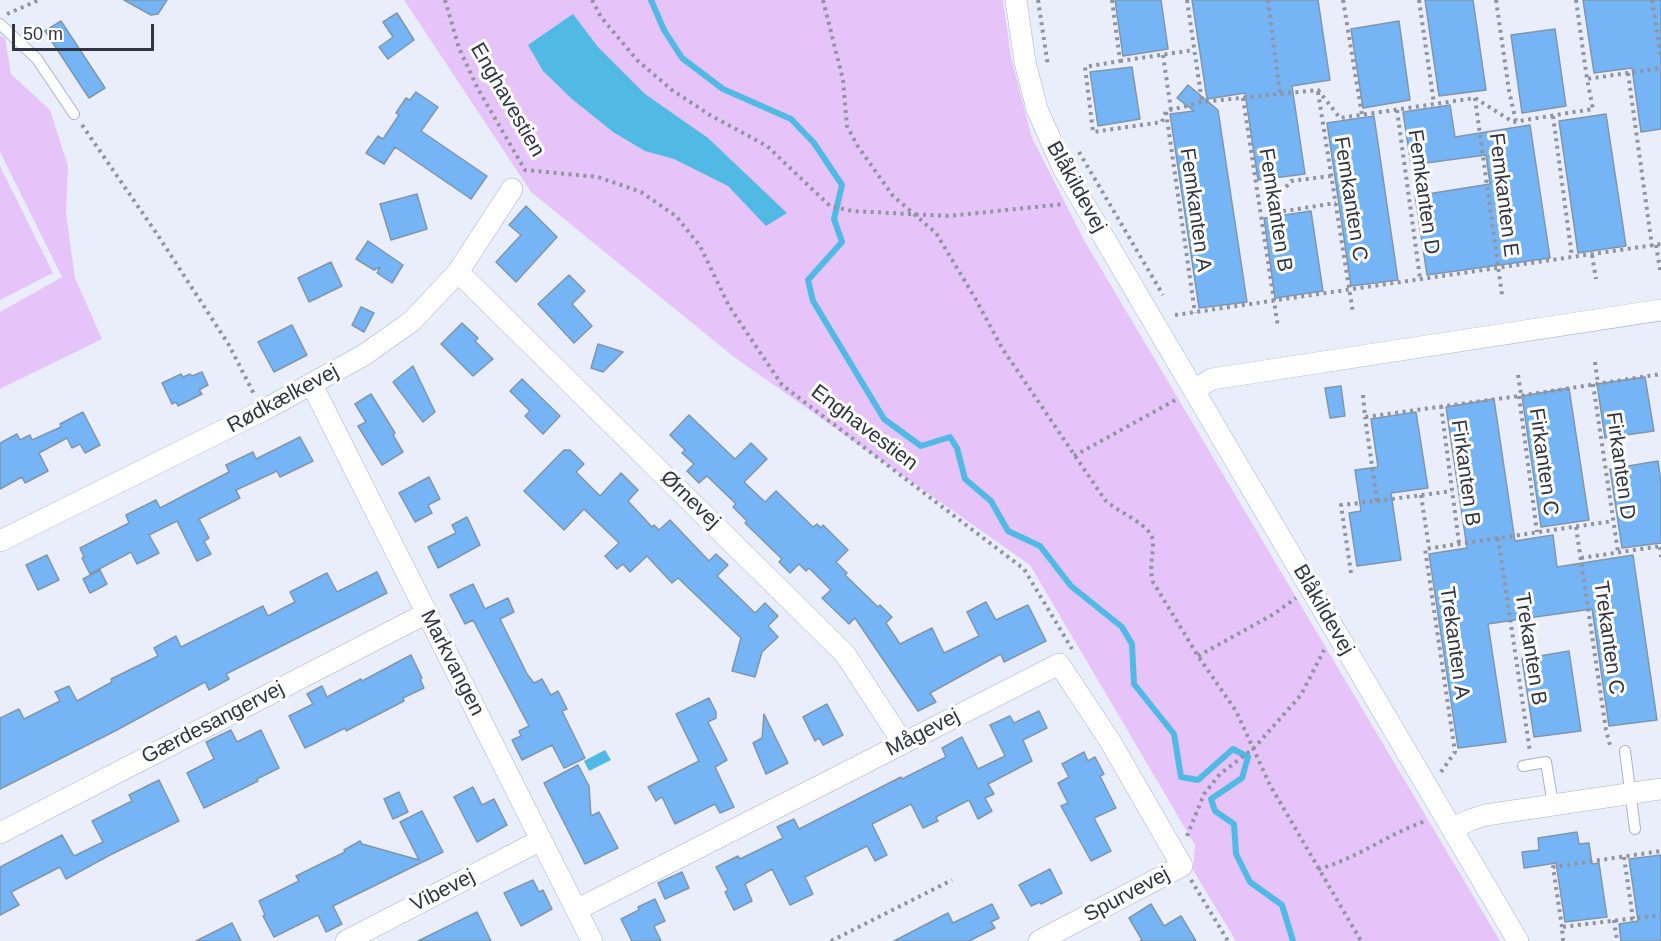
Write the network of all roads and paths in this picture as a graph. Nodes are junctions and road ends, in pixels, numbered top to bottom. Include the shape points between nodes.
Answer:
1 (39, 0) edge
2 (592, 0) edge
3 (823, 0) edge
4 (1016, 0) edge
5 (1038, 0) edge
6 (1112, 0) edge
7 (1187, 0) edge
8 (1268, 0) edge
9 (1343, 0) edge
10 (1419, 0) edge
11 (1496, 0) edge
12 (1576, 0) edge
13 (1652, 0) edge
14 (446, 1) edge
15 (0, 18) edge
16 (0, 24) edge
17 (1194, 50) junction
18 (1163, 55) junction
19 (1661, 58) edge
20 (1120, 61) junction
21 (1661, 68) edge
22 (1628, 73) junction
23 (1050, 77) dead end
24 (1587, 79) junction
25 (1318, 90) junction
26 (1280, 94) junction
27 (1243, 98) junction
28 (1475, 98) junction
29 (1202, 102) junction
30 (1434, 104) junction
31 (1397, 110) junction
32 (1168, 111) junction
33 (74, 114) joint
34 (1362, 115) junction
35 (1553, 116) junction
36 (1516, 121) junction
37 (1077, 147) dead end
38 (1331, 176) junction
39 (512, 189) dead end
40 (1083, 202) junction
41 (1336, 203) junction
42 (913, 213) junction
43 (1656, 245) edge
44 (1592, 255) junction
45 (1572, 257) junction
46 (1497, 267) junction
47 (1660, 270) edge
48 (458, 272) junction
49 (1419, 278) junction
50 (1596, 279) dead end
51 (1349, 291) junction
52 (1163, 295) dead end
53 (1502, 295) dead end
54 (1274, 303) junction
55 (1169, 305) dead end
56 (1661, 310) edge
57 (1195, 313) junction
58 (1353, 313) dead end
59 (1175, 315) junction
60 (1180, 325) dead end
61 (1278, 327) dead end
62 (1595, 362) dead end
63 (1661, 374) edge
64 (1518, 375) dead end
65 (1596, 384) junction
66 (312, 385) junction
67 (1194, 390) junction
68 (1363, 395) dead end
69 (1520, 395) junction
70 (1441, 406) junction
71 (262, 411) junction
72 (1365, 417) junction
73 (1074, 456) junction
74 (1452, 491) junction
75 (1421, 495) junction
76 (1377, 501) junction
77 (1613, 521) junction
78 (1576, 527) junction
79 (1537, 532) junction
80 (1498, 538) junction
81 (0, 541) edge
82 (1460, 543) junction
83 (1660, 547) edge
84 (1429, 548) junction
85 (1618, 552) junction
86 (1661, 556) edge
87 (1581, 558) junction
88 (1352, 573) dead end
89 (1310, 587) junction
90 (427, 613) junction
91 (1334, 629) junction
92 (1198, 656) junction
93 (1077, 657) dead end
94 (903, 743) junction
95 (1254, 748) junction
96 (1625, 751) dead end
97 (1612, 753) dead end
98 (1435, 762) dead end
99 (1528, 766) joint
100 (1441, 772) junction
101 (1447, 782) dead end
102 (1661, 789) edge
103 (1630, 793) junction
104 (1553, 805) junction
105 (1448, 822) junction
106 (1635, 829) dead end
107 (1180, 830) dead end
108 (0, 833) edge
109 (541, 840) junction
110 (1661, 851) edge
111 (1624, 857) junction
112 (1182, 866) junction
113 (1318, 869) junction
114 (952, 880) dead end
115 (576, 910) junction
116 (1661, 915) edge
117 (1633, 919) junction
118 (1614, 920) junction
119 (1562, 927) junction
120 (346, 941) edge
121 (592, 941) edge
122 (831, 941) edge
123 (1039, 941) edge
124 (1228, 941) edge
125 (1360, 941) edge
126 (1518, 941) edge
127 (1563, 941) edge
128 (1617, 941) edge

1 - 15 path
2 - 42 path via 637,60 672,90 767,146 830,206 852,211
3 - 42 path via 843,80 847,126 893,196
4 - 40 street, Blåkildevej via 1037,109
5 - 23 path
6 - 20 path
7 - 17 path
8 - 26 path
9 - 34 path
10 - 30 path
11 - 36 path
12 - 24 path
13 - 19 path
14 - 93 path, Enghavestien via 451,25 478,89 525,170 598,177 641,192 676,216 700,246 729,306 782,385 1024,569
16 - 33 lane via 37,59
17 - 18 path
17 - 29 path
18 - 20 path
18 - 32 path, Femkanten A
20 - 32 path via 1085,68 1093,132 1162,122
21 - 22 path
22 - 24 path
22 - 43 path
24 - 35 path via 1593,109
25 - 26 path
25 - 34 path via 1340,118
25 - 38 path, Femkanten C
26 - 27 path
27 - 29 path
27 - 54 path, Femkanten B
28 - 30 path
28 - 36 path
28 - 46 path, Femkanten E
29 - 32 path
30 - 31 path
31 - 34 path
31 - 49 path, Femkanten D
32 - 57 path, Femkanten A
33 - 71 path via 229,345
35 - 36 path
35 - 45 path
37 - 52 path
38 - 41 path, Femkanten C
38 - 41 path via 1291,181 1281,193 1269,195 1272,213
39 - 48 street, Rødkælkevej
40 - 42 path via 949,216
40 - 67 street, Blåkildevej
41 - 51 path, Femkanten C
42 - 73 path via 936,233 1002,348
43 - 44 path
43 - 47 path
44 - 45 path
44 - 50 path
45 - 46 path
46 - 49 path
46 - 53 path, Femkanten E
48 - 66 street, Rødkælkevej via 412,321 364,356
48 - 94 street, Ørnevej via 845,654
49 - 51 path
51 - 54 path
51 - 58 path, Femkanten C
54 - 57 path
54 - 61 path, Femkanten B
55 - 59 path
56 - 67 street via 1212,379
57 - 59 path
59 - 60 path
62 - 65 path, Firkanten D
63 - 65 path
64 - 69 path, Firkanten C
65 - 69 path
65 - 77 path, Firkanten D
66 - 71 street, Rødkælkevej
66 - 90 street, Markvangen
67 - 73 path
67 - 89 street, Blåkildevej
68 - 72 path
69 - 70 path
69 - 79 path, Firkanten C
70 - 72 path
70 - 74 path, Firkanten B
71 - 81 street, Rødkælkevej
72 - 76 path
73 - 92 path via 1104,500 1150,532 1154,541 1149,570 1153,582
74 - 75 path
74 - 82 path, Firkanten B
75 - 76 path
75 - 84 path, Trekanten A
76 - 88 path via 1341,506
77 - 78 path
77 - 85 path, Firkanten D
78 - 79 path
78 - 87 path, Trekanten C
79 - 80 path
80 - 82 path
80 - 99 path, Trekanten B
82 - 84 path
83 - 85 path
83 - 86 path
84 - 100 path, Trekanten A via 1425,549 1455,752
85 - 87 path
87 - 97 path, Trekanten C
89 - 91 street, Blåkildevej
89 - 92 path via 1274,614
90 - 108 street, Gærdesangervej
90 - 109 street, Markvangen
91 - 95 path via 1301,695
91 - 105 street, Blåkildevej
92 - 95 path via 1236,711
94 - 112 street, Mågevej via 1059,664 1110,741
94 - 115 street, Mågevej
95 - 107 path via 1220,774 1204,794 1186,840
95 - 113 path via 1270,785
96 - 103 lane
98 - 100 path
99 - 104 lane via 1546,762
100 - 101 path
102 - 103 street
103 - 104 street
103 - 106 lane
104 - 105 street
105 - 113 path via 1406,828 1337,864
105 - 126 street, Blåkildevej
109 - 115 street, Markvangen
109 - 120 street, Vibevej
110 - 111 path
111 - 117 path
111 - 119 path via 1553,867
112 - 123 street, Spurvevej
112 - 124 path
113 - 125 path
114 - 122 path
115 - 121 street, Markvangen
116 - 117 path
117 - 118 path
118 - 119 path
118 - 128 path
119 - 127 path

